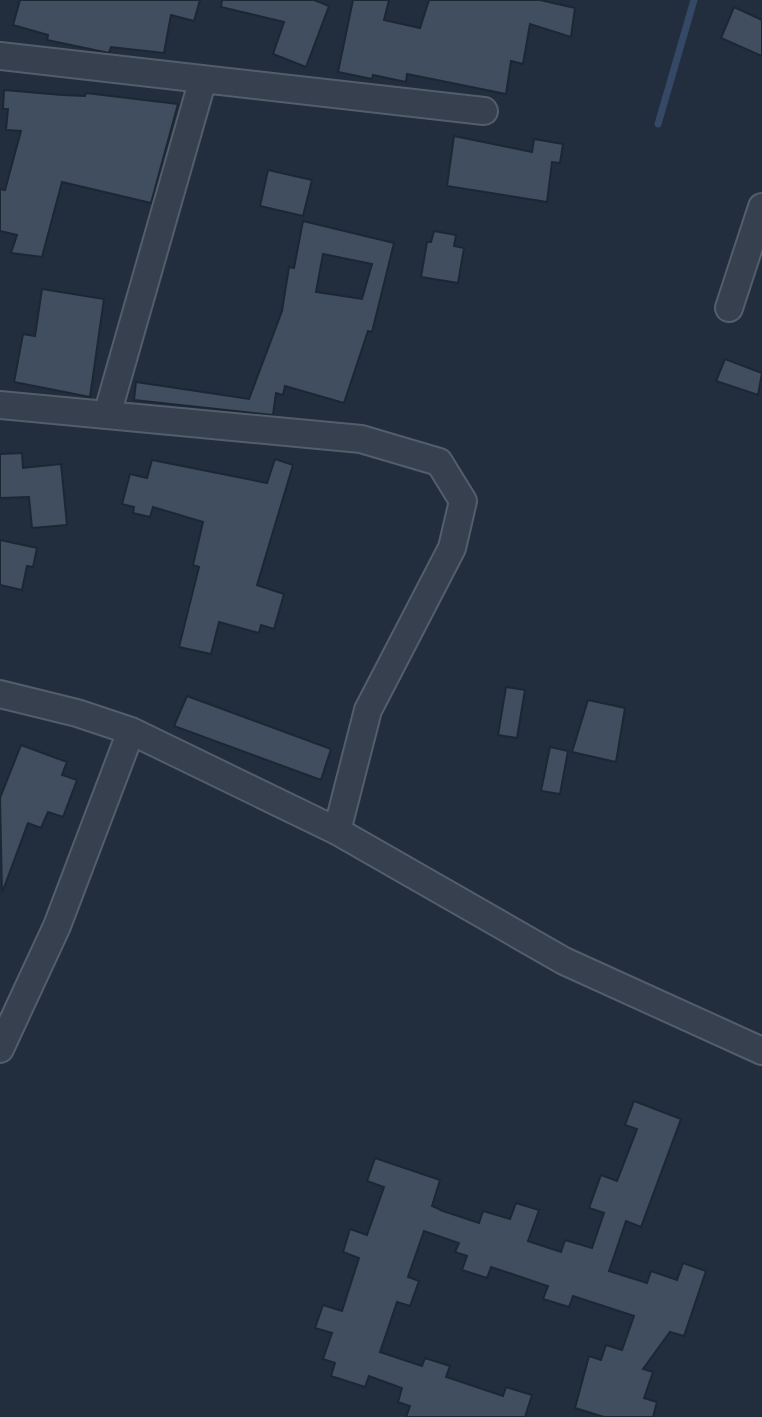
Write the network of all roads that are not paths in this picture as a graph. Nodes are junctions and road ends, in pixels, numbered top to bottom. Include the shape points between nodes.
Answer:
1 (0, 56) edge
2 (203, 79) junction
3 (484, 111) dead end
4 (762, 207) edge
5 (729, 308) dead end
6 (0, 405) edge
7 (107, 415) junction
8 (0, 694) edge
9 (131, 731) junction
10 (337, 831) junction
11 (0, 1049) edge
12 (762, 1051) edge

1 - 2 street
2 - 3 street
2 - 7 street
4 - 5 street
6 - 7 street
7 - 10 street via 361,439 439,463 463,501 453,548 368,710
8 - 9 street
9 - 10 street
9 - 11 street via 57,926
10 - 12 street via 564,961

